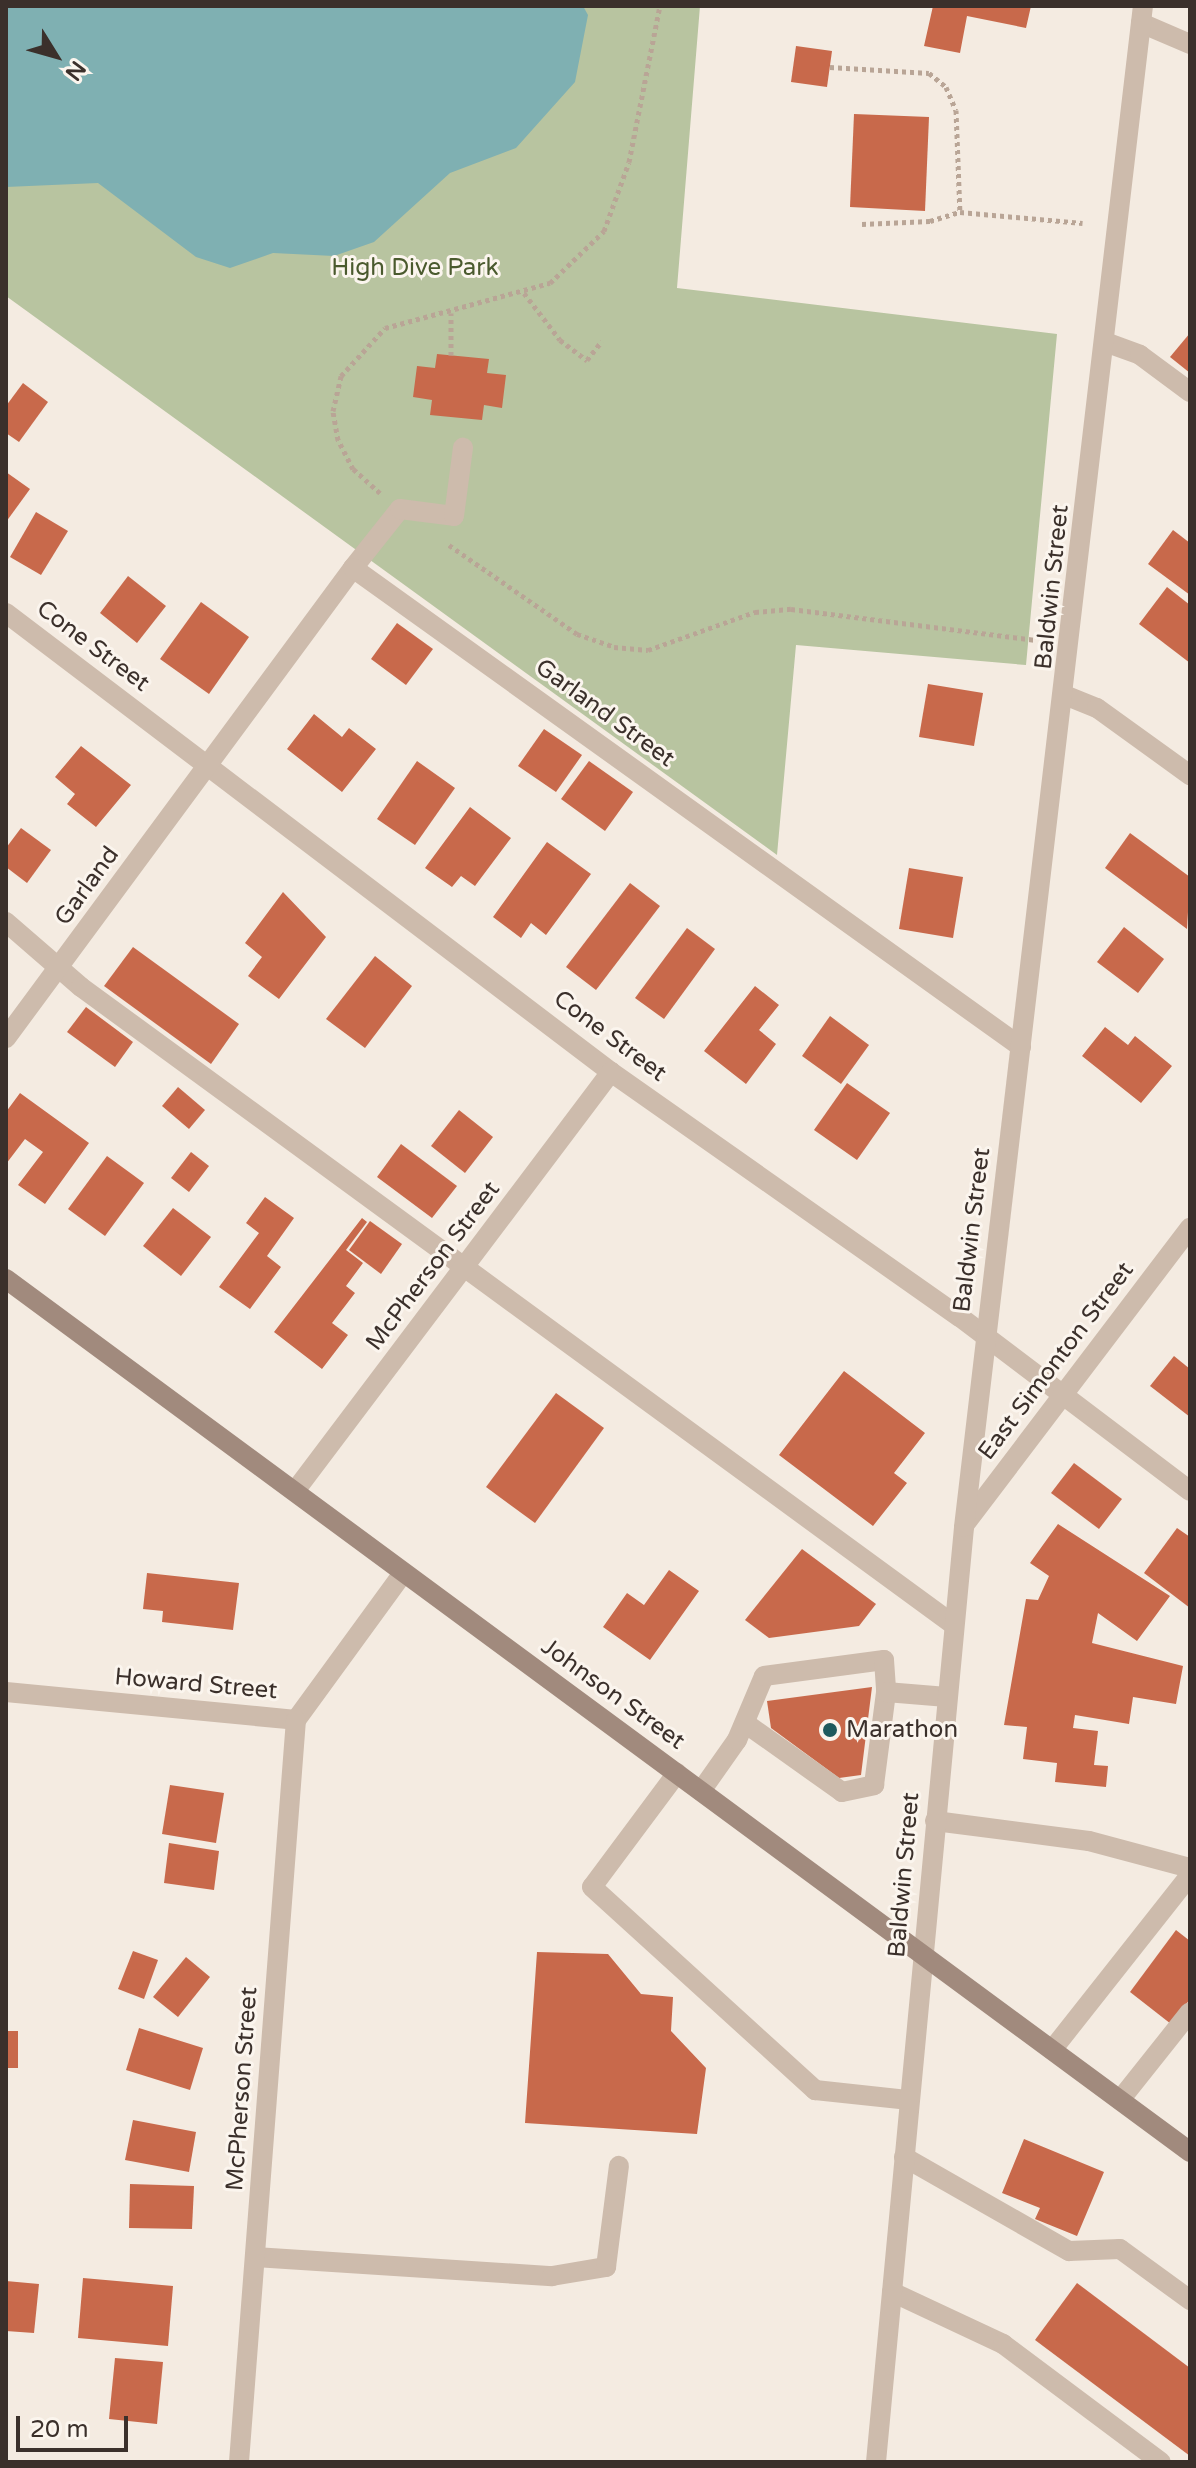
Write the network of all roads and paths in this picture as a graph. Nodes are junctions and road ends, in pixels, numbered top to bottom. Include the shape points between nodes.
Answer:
1 (660, 6) edge
2 (1142, 14) edge
3 (1190, 44) edge
4 (830, 67) dead end
5 (960, 212) junction
6 (1083, 223) dead end
7 (862, 224) dead end
8 (524, 293) junction
9 (451, 313) junction
10 (602, 341) dead end
11 (1105, 342) junction
12 (451, 355) dead end
13 (1190, 392) edge
14 (463, 448) dead end
15 (400, 509) junction
16 (353, 568) junction
17 (6, 613) edge
18 (1036, 640) dead end
19 (1067, 696) junction
20 (208, 765) junction
21 (1190, 775) edge
22 (6, 922) edge
23 (59, 967) junction
24 (6, 1038) edge
25 (1021, 1047) junction
26 (611, 1072) junction
27 (1190, 1228) edge
28 (469, 1264) junction
29 (6, 1279) edge
30 (985, 1337) junction
31 (1063, 1395) junction
32 (295, 1491) junction
33 (1190, 1491) edge
34 (964, 1527) junction
35 (403, 1573) junction
36 (954, 1625) junction
37 (6, 1692) edge
38 (886, 1692) junction
39 (947, 1697) junction
40 (296, 1720) junction
41 (745, 1723) junction
42 (677, 1773) junction
43 (701, 1791) junction
44 (935, 1821) junction
45 (1190, 1868) edge
46 (1190, 1875) edge
47 (923, 1954) junction
48 (1190, 2012) edge
49 (1052, 2050) junction
50 (909, 2100) junction
51 (1120, 2100) junction
52 (1190, 2152) edge
53 (904, 2157) junction
54 (619, 2166) dead end
55 (255, 2257) junction
56 (892, 2292) junction
57 (1190, 2300) edge
58 (239, 2462) edge
59 (876, 2462) edge
60 (1161, 2462) edge

1 - 8 path via 617,207 577,262
2 - 3 street
2 - 11 street, Baldwin Street
4 - 5 path via 929,73 946,87 956,110
5 - 6 path
5 - 7 path via 930,221
8 - 9 path
8 - 10 path via 560,340 587,360
9 - 12 path
9 - 15 path via 385,328 341,376 333,411 338,440 353,469
11 - 13 street via 1140,355
11 - 19 street, Baldwin Street
14 - 15 street via 454,516
15 - 16 street
15 - 18 path via 536,608 614,647 648,650 755,612 791,609
16 - 20 street
16 - 25 street, Garland Street
17 - 20 street, Cone Street
19 - 21 street via 1097,708
19 - 25 street, Baldwin Street
20 - 23 street, Garland
20 - 26 street, Cone Street
22 - 23 street
23 - 24 street, Garland
23 - 28 street
25 - 30 street, Baldwin Street
26 - 28 street, McPherson Street
26 - 30 street, Cone Street
27 - 31 street, East Simonton Street
28 - 32 street, McPherson Street
28 - 36 street
29 - 32 main road, Johnson Street
30 - 31 street, Cone Street
30 - 34 street, Baldwin Street
31 - 33 street, Cone Street
31 - 34 street, East Simonton Street
32 - 35 main road, Johnson Street
34 - 36 street, Baldwin Street
35 - 40 street, Howard Street
35 - 42 main road, Johnson Street
36 - 39 street, Baldwin Street
37 - 40 street, Howard Street
38 - 39 street
38 - 41 street via 884,1660 764,1676
38 - 41 street via 874,1726 874,1785 842,1792 781,1742
39 - 44 street, Baldwin Street
40 - 55 street, McPherson Street
41 - 43 street
42 - 43 main road, Johnson Street
42 - 50 street via 592,1887 815,2090
43 - 47 main road, Johnson Street
44 - 45 street via 1089,1841
44 - 47 street, Baldwin Street
46 - 49 street
47 - 49 main road, Johnson Street
47 - 50 street, Baldwin Street
48 - 51 street
49 - 51 main road, Johnson Street
50 - 53 street, Baldwin Street
51 - 52 main road, Johnson Street
53 - 56 street, Baldwin Street
53 - 57 street via 1069,2251 1120,2249
54 - 55 street via 606,2267 552,2276
55 - 58 street, McPherson Street
56 - 59 street, Baldwin Street
56 - 60 street via 1003,2344

